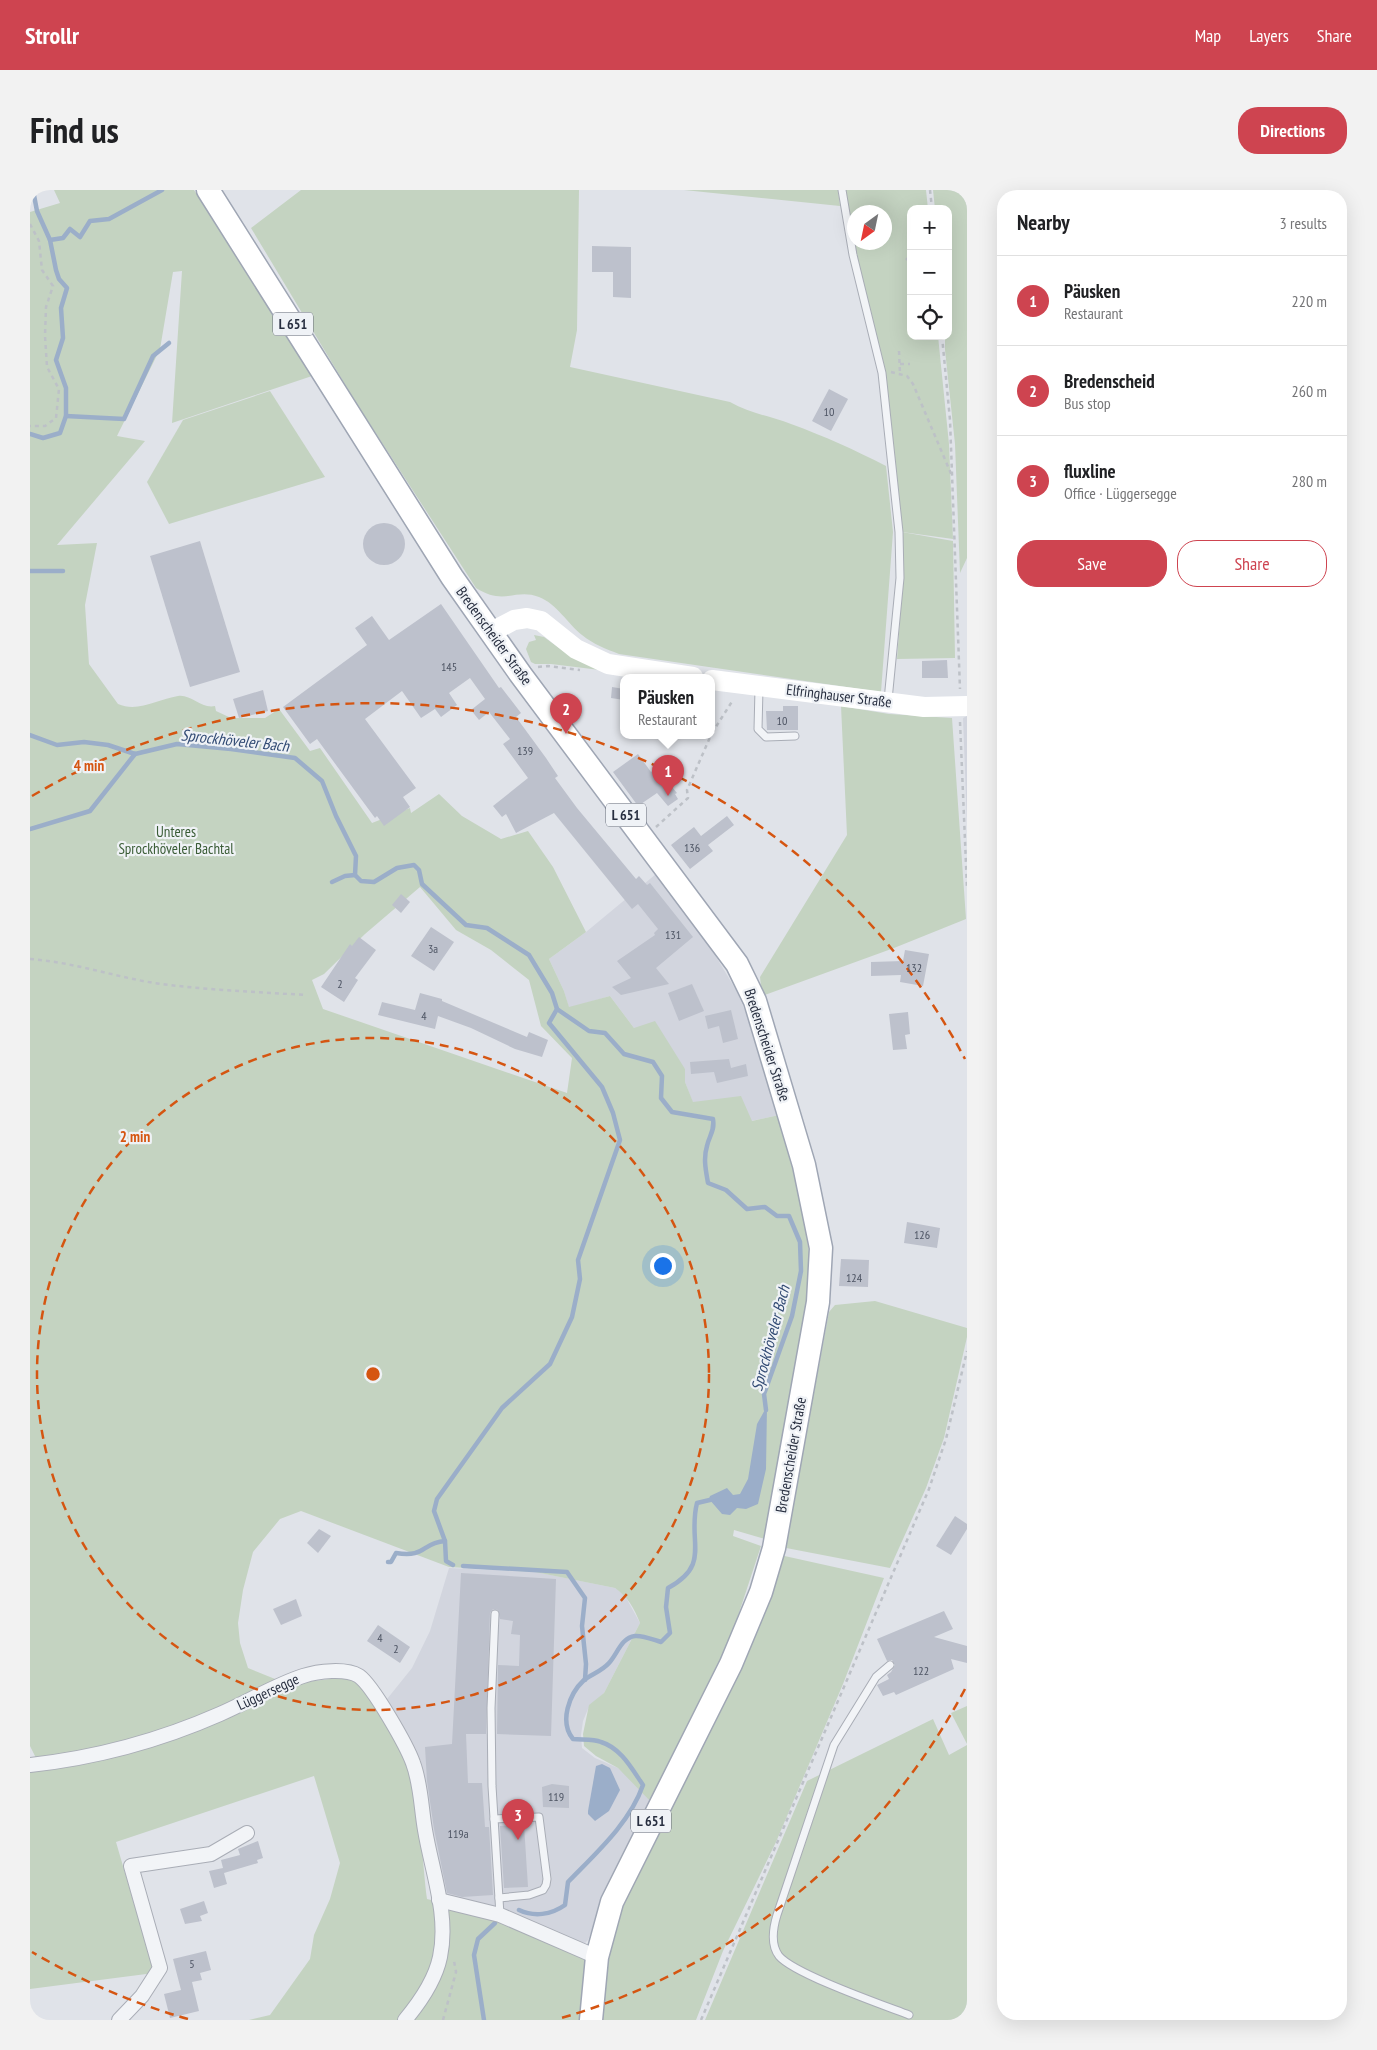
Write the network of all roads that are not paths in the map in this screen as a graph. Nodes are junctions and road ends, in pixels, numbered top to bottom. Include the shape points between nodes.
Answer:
1 (208, 190) edge
2 (842, 190) edge
3 (491, 632) junction
4 (673, 674) edge
5 (715, 680) edge
6 (752, 685) junction
7 (887, 703) junction
8 (963, 706) edge
9 (795, 736) dead end
10 (496, 1614) dead end
11 (890, 1665) dead end
12 (30, 1765) edge
13 (494, 1819) junction
14 (246, 1833) dead end
15 (499, 1898) junction
16 (439, 1900) junction
17 (500, 1915) junction
18 (597, 1957) junction
19 (909, 2015) dead end
20 (119, 2020) edge
21 (405, 2020) edge
22 (591, 2020) edge

1 - 3 main road, Bredenscheider Straße / L 651 via 452,578
2 - 7 lane via 853,255 882,373 899,532 900,578
3 - 4 main road via 514,620 527,618 540,621 576,649 608,664
3 - 18 main road, Bredenscheider Straße / L 651 via 728,950 748,984 804,1165 821,1248 818,1302 799,1419 774,1548 761,1592 731,1664 623,1876 612,1902
5 - 6 main road, Elfringhauser Straße
6 - 7 main road, Elfringhauser Straße
6 - 9 lane via 757,702 758,729 766,737
7 - 8 main road, Elfringhauser Straße via 924,707
10 - 13 lane via 491,1708
11 - 19 lane via 876,1677 834,1745 777,1915 773,1939 779,1955 798,1969
12 - 16 street, Lüggersegge via 75,1758 166,1734 304,1676 355,1673 370,1688 413,1761
13 - 15 lane
13 - 15 lane via 539,1817 547,1879 546,1885 538,1892
14 - 20 street via 211,1854 131,1866 160,1968 142,1996
15 - 17 lane
16 - 17 street
16 - 21 street, Lüggersegge via 443,1919 437,1968
17 - 18 street
18 - 22 main road, Bredenscheider Straße / L 651

